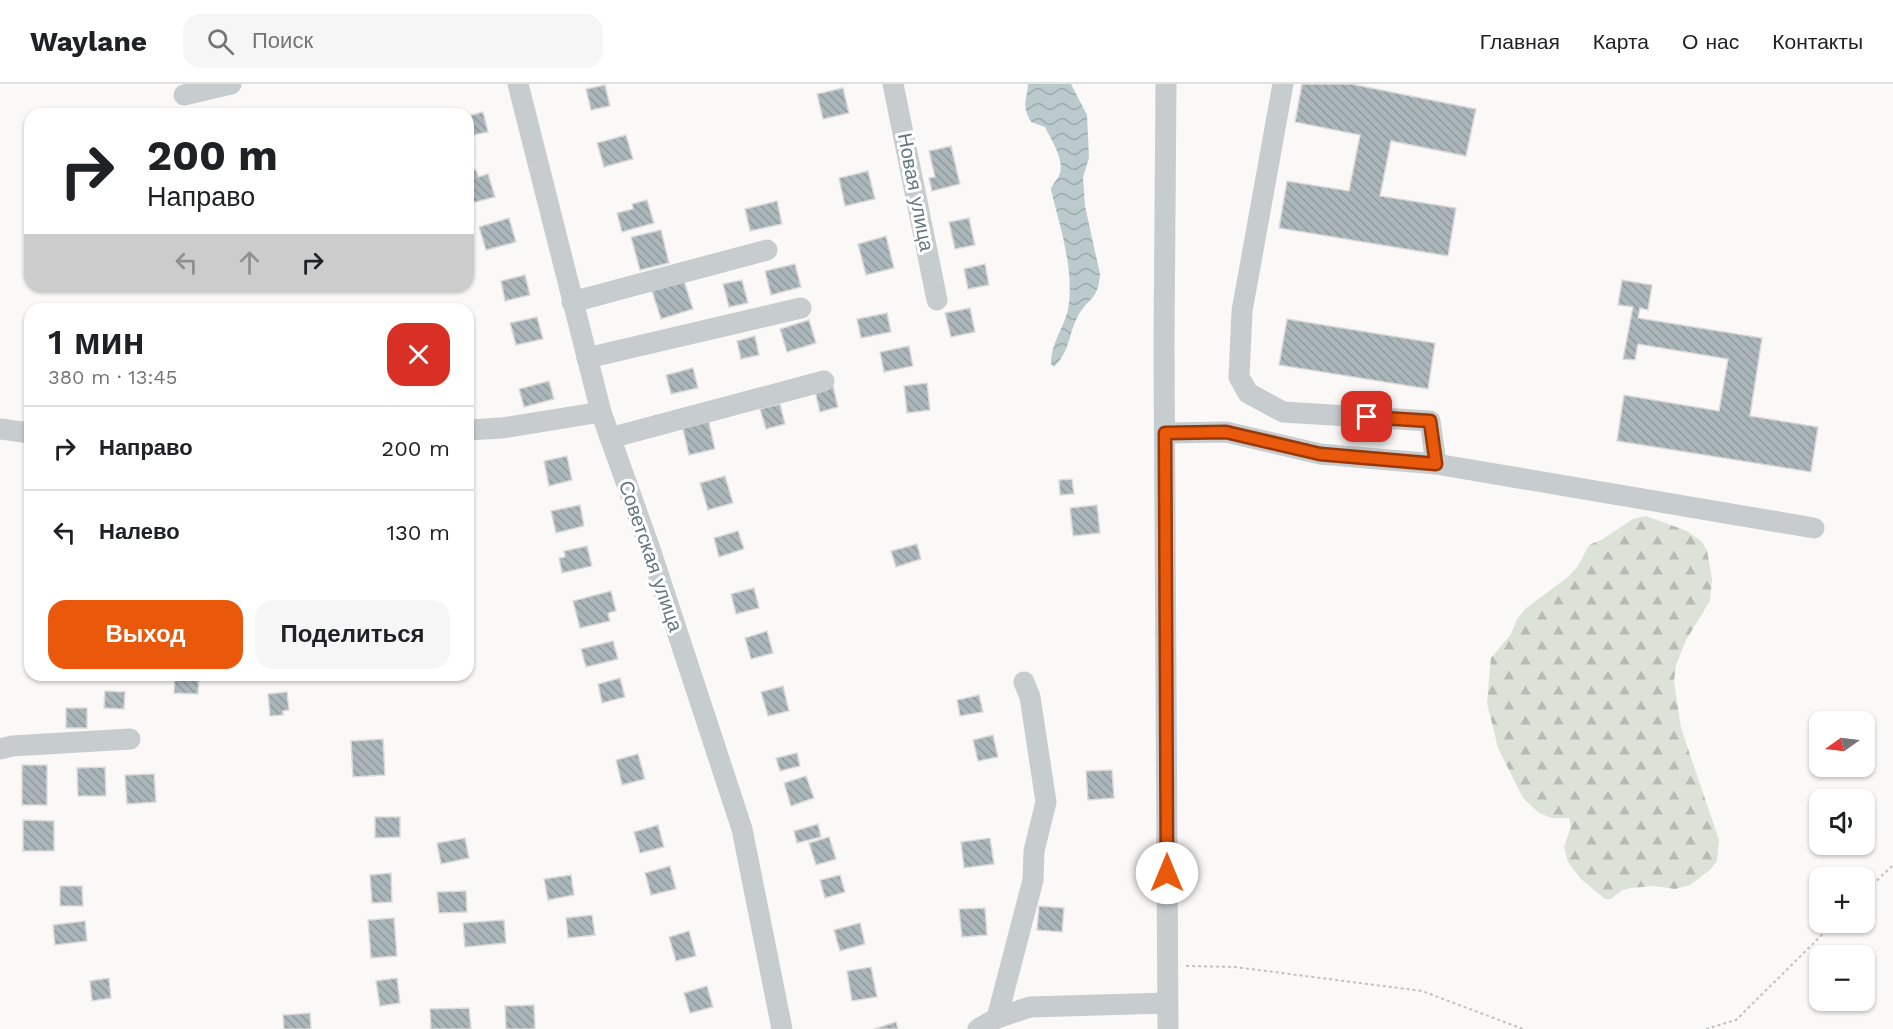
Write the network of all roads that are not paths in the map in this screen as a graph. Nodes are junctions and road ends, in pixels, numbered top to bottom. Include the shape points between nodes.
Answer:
1 (231, 84) edge
2 (518, 84) edge
3 (893, 84) edge
4 (1166, 84) edge
5 (1283, 84) edge
6 (184, 95) dead end
7 (767, 250) dead end
8 (937, 300) dead end
9 (573, 302) junction
10 (801, 308) dead end
11 (587, 358) junction
12 (824, 381) dead end
13 (601, 412) junction
14 (0, 429) edge
15 (474, 430) edge
16 (24, 433) edge
17 (1165, 433) junction
18 (610, 438) junction
19 (1436, 464) junction
20 (1814, 528) dead end
21 (1024, 682) dead end
22 (130, 739) dead end
23 (0, 749) edge
24 (1167, 1003) junction
25 (997, 1018) junction
26 (782, 1029) edge
27 (978, 1029) edge
28 (1168, 1029) edge

1 - 6 street
2 - 9 street, Советская улица
3 - 8 street, Новая улица
4 - 17 street
5 - 19 street via 1242,311 1239,377 1248,393 1283,412 1430,421
7 - 9 street
9 - 11 street, Советская улица
10 - 11 street
11 - 13 street, Советская улица
12 - 18 street
13 - 15 street
13 - 18 street, Советская улица
14 - 16 street
17 - 19 street via 1226,432 1320,454
17 - 24 street
18 - 26 street, Советская улица via 742,830
19 - 20 street
21 - 25 street via 1030,697 1047,802 1034,851 1033,880
22 - 23 street
24 - 25 street via 1030,1006
24 - 28 street
25 - 27 street

